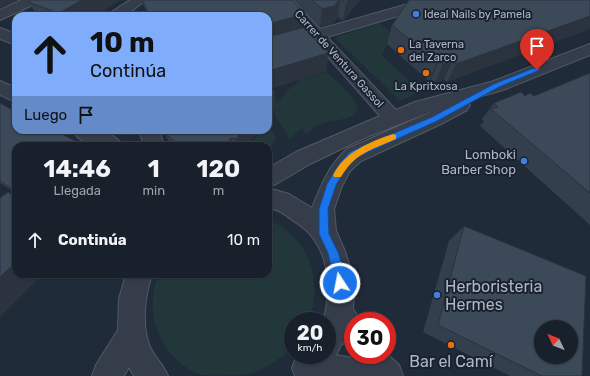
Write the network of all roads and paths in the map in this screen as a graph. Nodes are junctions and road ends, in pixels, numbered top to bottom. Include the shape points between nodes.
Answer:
1 (32, 0) edge
2 (285, 0) edge
3 (437, 0) edge
4 (144, 4) edge
5 (124, 12) edge
6 (0, 16) edge
7 (12, 28) edge
8 (1, 33) edge
9 (317, 35) junction
10 (12, 38) edge
11 (272, 48) edge
12 (590, 49) edge
13 (497, 86) junction
14 (0, 87) edge
15 (12, 94) edge
16 (393, 118) junction
17 (90, 134) edge
18 (105, 142) edge
19 (272, 176) edge
20 (272, 199) edge
21 (324, 234) junction
22 (138, 278) edge
23 (344, 312) edge
24 (344, 325) edge
25 (132, 333) junction
26 (336, 334) edge
27 (376, 364) edge
28 (308, 366) edge
29 (107, 376) edge
30 (153, 376) edge
31 (371, 376) edge
32 (388, 376) edge

1 - 6 street
2 - 9 street, Carrer de Ventura Gassol
3 - 9 street
4 - 5 street
7 - 8 street
8 - 10 street
9 - 11 street
9 - 16 street, Carrer de Ventura Gassol
12 - 13 street
13 - 16 street
13 - 21 street via 434,119 354,155 343,165 332,184 323,209
14 - 15 street
16 - 19 street via 318,151
17 - 18 street
20 - 21 street via 290,205 314,222
21 - 23 street via 333,252 339,274
22 - 25 street via 131,308
24 - 26 street
25 - 29 street
25 - 30 street via 137,352
27 - 32 street
28 - 31 street

